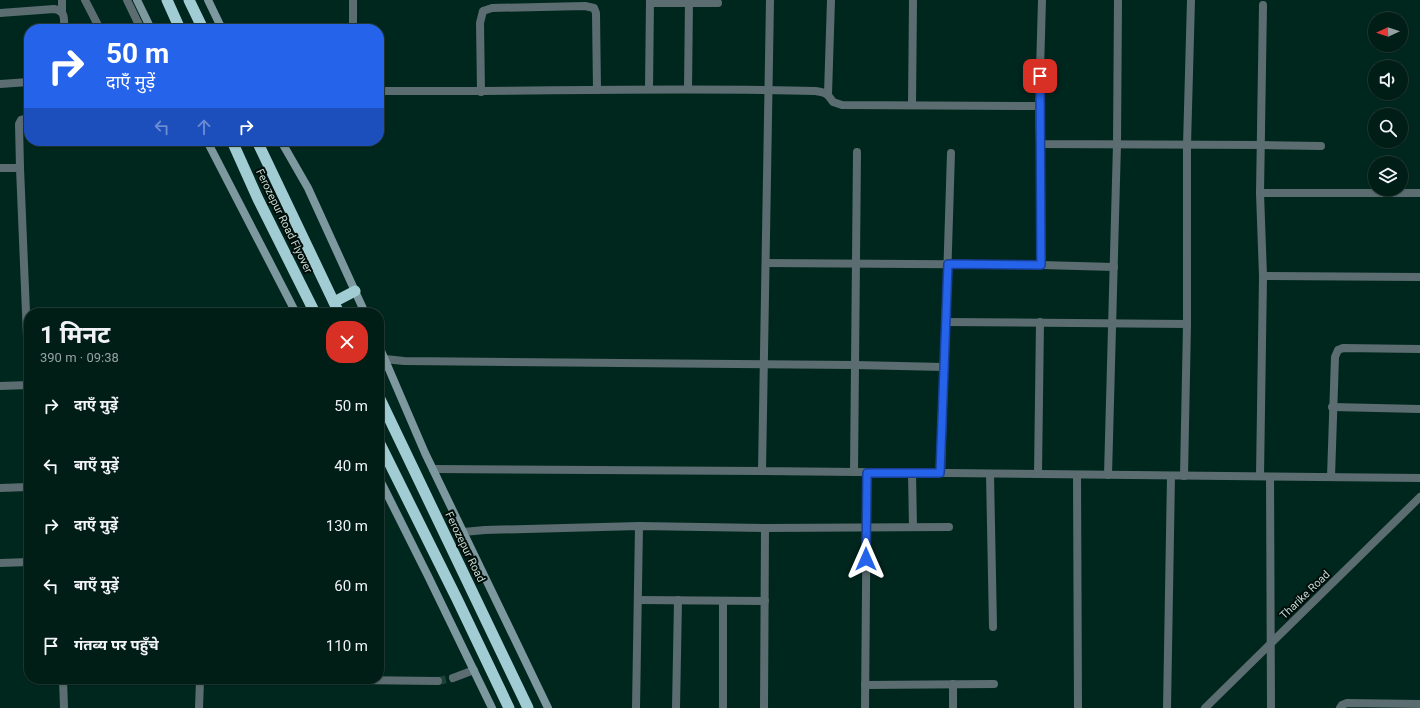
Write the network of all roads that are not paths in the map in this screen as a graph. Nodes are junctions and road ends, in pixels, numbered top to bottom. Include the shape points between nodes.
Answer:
1 (62, 0) edge
2 (85, 0) edge
3 (127, 0) edge
4 (137, 0) edge
5 (167, 0) edge
6 (189, 0) edge
7 (353, 0) edge
8 (770, 0) edge
9 (830, 0) edge
10 (913, 0) edge
11 (1042, 0) edge
12 (1118, 0) edge
13 (1191, 0) edge
14 (210, 1) edge
15 (650, 2) edge
16 (689, 2) edge
17 (585, 3) edge
18 (718, 3) dead end
19 (1263, 5) dead end
20 (62, 12) junction
21 (0, 13) edge
22 (64, 24) edge
23 (97, 24) edge
24 (139, 24) edge
25 (149, 24) edge
26 (178, 24) edge
27 (201, 24) edge
28 (220, 24) edge
29 (353, 24) edge
30 (24, 82) edge
31 (0, 84) edge
32 (649, 89) junction
33 (688, 89) junction
34 (769, 89) junction
35 (384, 90) edge
36 (597, 90) junction
37 (481, 92) junction
38 (828, 94) junction
39 (912, 105) junction
40 (1039, 106) junction
41 (24, 119) edge
42 (1040, 144) junction
43 (1117, 144) junction
44 (1261, 144) junction
45 (1187, 145) junction
46 (210, 146) edge
47 (234, 146) edge
48 (258, 146) edge
49 (284, 146) edge
50 (1321, 146) dead end
51 (857, 152) dead end
52 (951, 153) dead end
53 (0, 168) edge
54 (20, 168) junction
55 (1260, 192) junction
56 (1420, 193) edge
57 (766, 263) junction
58 (856, 263) junction
59 (948, 264) junction
60 (1041, 265) junction
61 (1114, 267) junction
62 (1263, 276) junction
63 (1420, 277) edge
64 (355, 291) junction
65 (334, 302) junction
66 (26, 308) edge
67 (293, 308) edge
68 (312, 308) edge
69 (337, 308) edge
70 (363, 308) edge
71 (946, 322) junction
72 (1040, 322) junction
73 (1112, 322) junction
74 (1187, 324) junction
75 (1420, 349) edge
76 (385, 360) joint
77 (765, 364) junction
78 (855, 365) junction
79 (944, 367) junction
80 (24, 385) edge
81 (0, 386) edge
82 (384, 407) edge
83 (1332, 407) junction
84 (1420, 409) edge
85 (384, 452) edge
86 (433, 469) junction
87 (762, 471) junction
88 (854, 472) junction
89 (867, 473) junction
90 (912, 473) junction
91 (940, 473) junction
92 (990, 474) junction
93 (1038, 474) junction
94 (1078, 475) junction
95 (1108, 475) junction
96 (1171, 476) junction
97 (1184, 476) junction
98 (1260, 476) junction
99 (1270, 477) junction
100 (1330, 477) junction
101 (1420, 478) edge
102 (24, 487) edge
103 (0, 488) edge
104 (384, 488) edge
105 (1420, 497) edge
106 (639, 526) junction
107 (866, 527) junction
108 (913, 527) junction
109 (949, 527) dead end
110 (766, 528) junction
111 (463, 532) junction
112 (0, 562) edge
113 (24, 562) edge
114 (638, 600) junction
115 (678, 600) junction
116 (723, 601) junction
117 (765, 601) junction
118 (993, 627) dead end
119 (1271, 643) junction
120 (474, 670) junction
121 (453, 678) tunnel mouth
122 (384, 680) edge
123 (438, 681) tunnel mouth
124 (63, 684) edge
125 (199, 684) edge
126 (953, 684) junction
127 (994, 684) dead end
128 (865, 685) junction
129 (1420, 704) edge
130 (64, 708) edge
131 (199, 708) edge
132 (492, 708) edge
133 (509, 708) edge
134 (528, 708) edge
135 (548, 708) edge
136 (636, 708) edge
137 (676, 708) edge
138 (723, 708) edge
139 (764, 708) edge
140 (865, 708) edge
141 (953, 708) edge
142 (1078, 708) edge
143 (1167, 708) edge
144 (1205, 708) edge
145 (1271, 708) edge
146 (1340, 708) edge

1 - 20 street
2 - 23 street
3 - 24 street
4 - 25 main road
5 - 26 highway
6 - 27 highway
7 - 29 street
8 - 34 street
9 - 38 street
10 - 39 street
11 - 40 street
12 - 43 street
13 - 45 street
14 - 28 main road
15 - 16 street
15 - 32 street
16 - 18 street
16 - 33 street
17 - 36 street via 594,8 596,13
17 - 37 street via 492,8 483,12 480,23
19 - 44 street
20 - 21 street via 54,9
20 - 22 street
30 - 31 street
32 - 33 street
32 - 36 street
33 - 34 street
34 - 38 street via 822,91
34 - 57 street
35 - 37 street
36 - 37 street
38 - 39 street via 837,104
39 - 40 street
40 - 42 street
41 - 54 street via 19,124
42 - 43 street
42 - 60 street
43 - 45 street
43 - 61 street
44 - 45 street
44 - 50 street
44 - 55 street
45 - 74 street
46 - 67 main road
47 - 68 highway, Ferozepur Road Flyover
48 - 65 highway, Ferozepur Road Flyover
49 - 64 main road via 308,188
51 - 58 street
52 - 59 street
53 - 54 street
54 - 66 street
55 - 56 street
55 - 62 street
57 - 58 street
57 - 77 street
58 - 59 street
58 - 78 street
59 - 60 street
59 - 71 street
60 - 61 street
61 - 73 street
62 - 63 street
62 - 98 street
64 - 65 highway
64 - 70 main road
65 - 69 highway
71 - 72 street
71 - 79 street
72 - 73 street
72 - 93 street
73 - 74 street
73 - 95 street
74 - 97 street
75 - 83 street via 1338,350 1335,356
76 - 77 street
76 - 86 main road
77 - 78 street
77 - 87 street
78 - 79 street
78 - 88 street
79 - 91 street
80 - 81 street
82 - 134 highway, Ferozepur Road
83 - 84 street
83 - 100 street
85 - 133 highway
86 - 87 street
86 - 111 main road
87 - 88 street
88 - 89 street
89 - 90 street
89 - 107 street
90 - 91 street
90 - 108 street
91 - 92 street
92 - 93 street
92 - 118 street
93 - 94 street
94 - 95 street
94 - 142 street
95 - 96 street
96 - 97 street
96 - 143 street
97 - 98 street
98 - 99 street
99 - 100 street
99 - 119 street
100 - 101 street
102 - 103 street
104 - 120 main road
105 - 119 street, Tharike Road
106 - 110 street
106 - 111 street
106 - 114 street
107 - 108 street
107 - 110 street
107 - 128 street
108 - 109 street
110 - 117 street
111 - 135 main road
112 - 113 street
114 - 115 street
114 - 136 street
115 - 116 street
115 - 137 street
116 - 117 street
116 - 138 street
117 - 139 street
119 - 144 street, Tharike Road
119 - 145 street
120 - 121 street
120 - 132 main road
122 - 123 street
124 - 130 street
125 - 131 street
126 - 127 street
126 - 128 street
126 - 141 street
128 - 140 street
129 - 146 street via 1347,703

